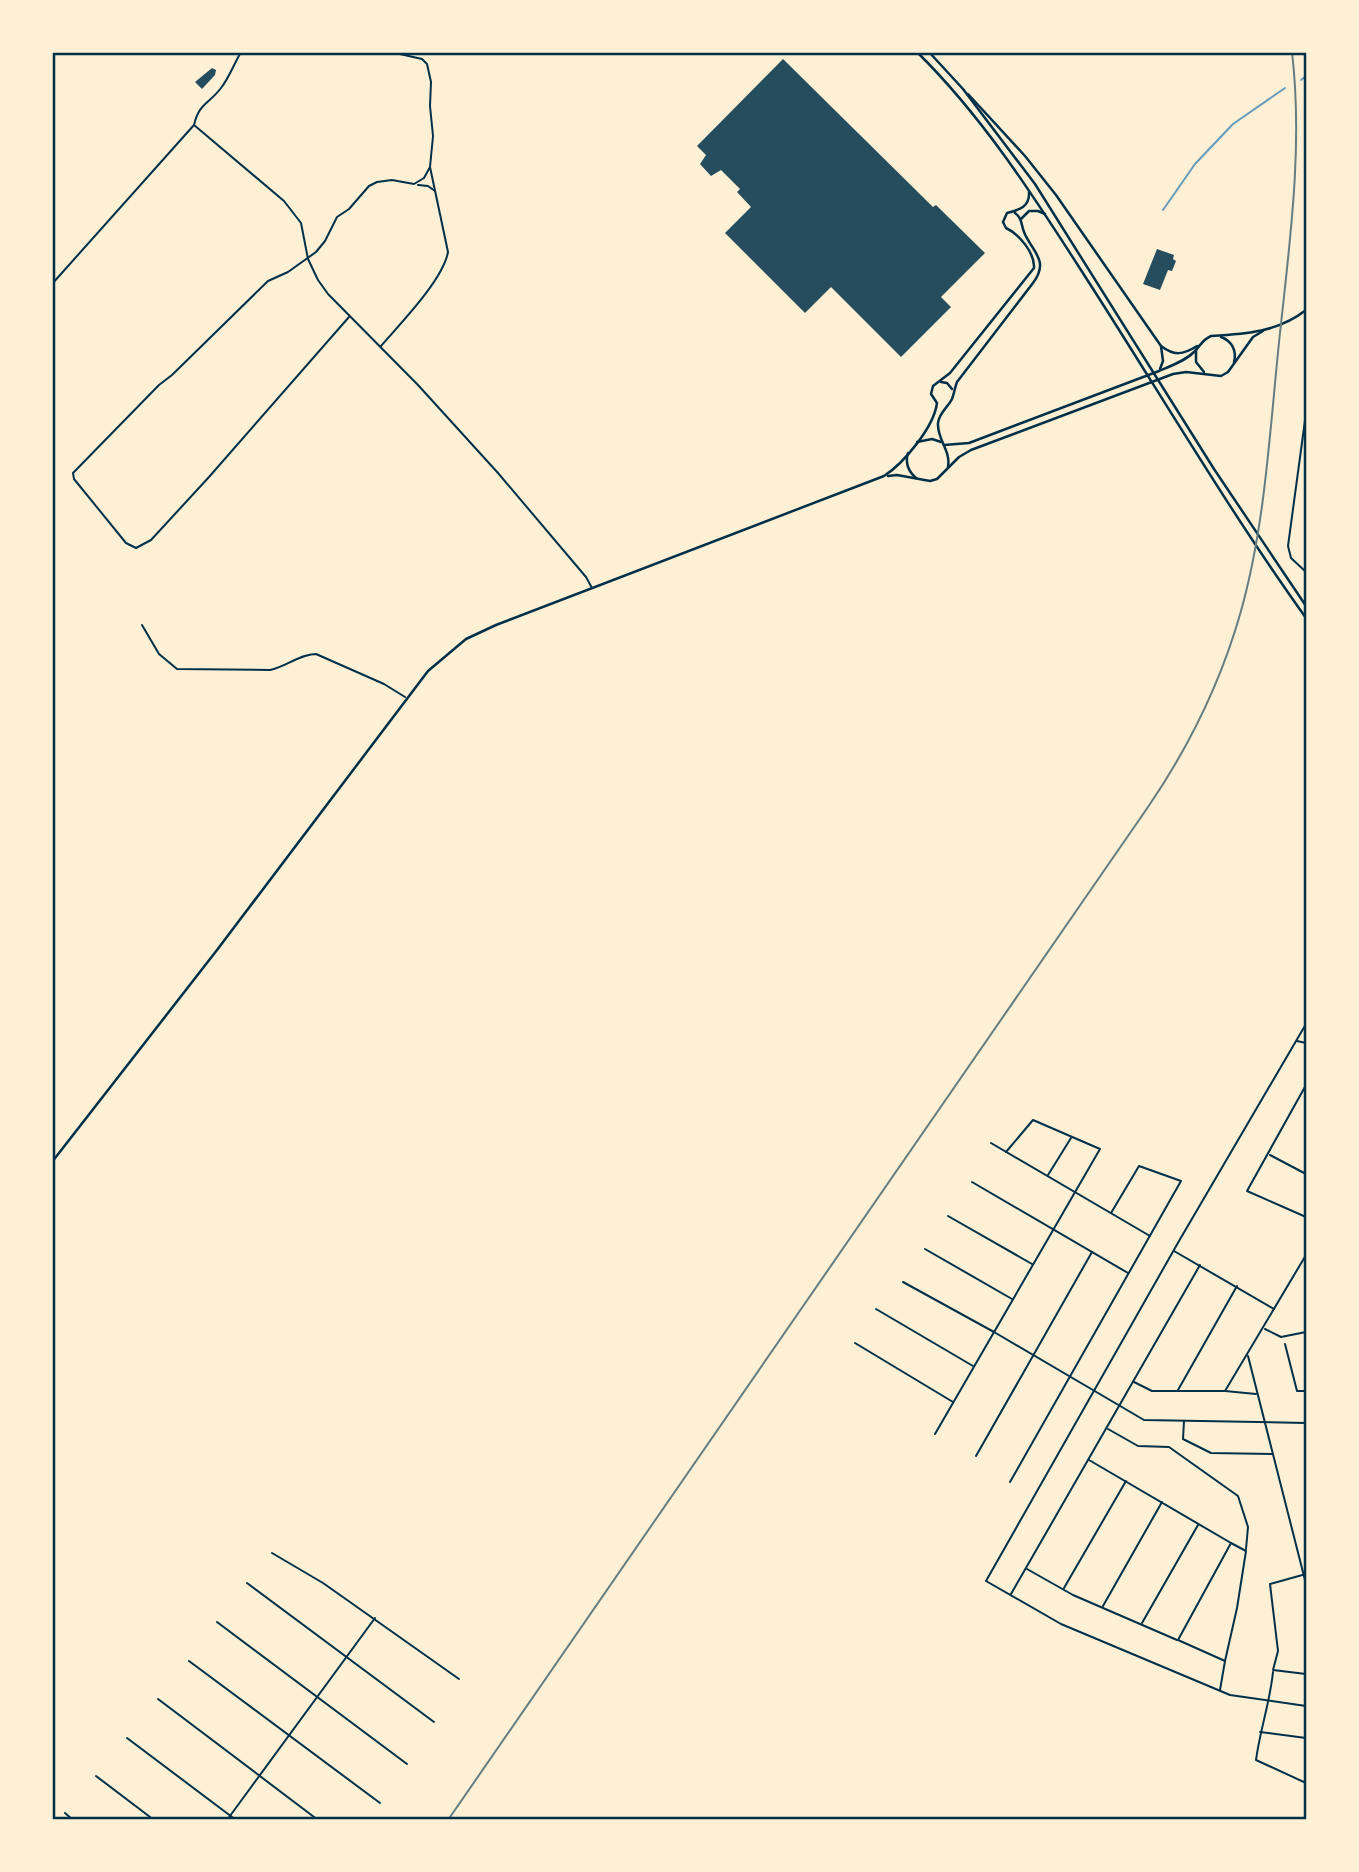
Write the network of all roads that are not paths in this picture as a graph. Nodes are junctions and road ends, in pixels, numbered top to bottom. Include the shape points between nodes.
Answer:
1 (241, 52) edge
2 (391, 52) edge
3 (917, 52) edge
4 (929, 52) edge
5 (963, 89) junction
6 (194, 125) junction
7 (430, 167) junction
8 (414, 184) junction
9 (1028, 189) junction
10 (436, 192) junction
11 (1015, 213) junction
12 (1045, 215) junction
13 (1021, 219) junction
14 (1021, 224) junction
15 (1012, 231) junction
16 (308, 259) junction
17 (52, 284) edge
18 (1307, 310) edge
19 (349, 317) junction
20 (1263, 331) junction
21 (1217, 336) junction
22 (1200, 344) junction
23 (1161, 346) junction
24 (380, 347) junction
25 (1196, 350) junction
26 (1234, 365) junction
27 (1158, 371) junction
28 (1207, 374) junction
29 (939, 382) junction
30 (953, 393) junction
31 (950, 401) junction
32 (937, 403) junction
33 (1307, 413) edge
34 (915, 444) junction
35 (942, 444) junction
36 (909, 450) junction
37 (948, 467) junction
38 (884, 476) junction
39 (917, 478) junction
40 (1307, 572) edge
41 (592, 588) junction
42 (1307, 606) edge
43 (1307, 618) edge
44 (142, 625) dead end
45 (406, 698) junction
46 (1307, 1024) edge
47 (1297, 1041) junction
48 (1307, 1043) edge
49 (1307, 1085) edge
50 (1071, 1137) junction
51 (991, 1143) dead end
52 (1006, 1152) junction
53 (1268, 1154) junction
54 (52, 1162) edge
55 (1307, 1174) edge
56 (1047, 1176) junction
57 (972, 1182) dead end
58 (1075, 1192) junction
59 (1111, 1213) junction
60 (948, 1216) dead end
61 (1307, 1217) edge
62 (1054, 1230) junction
63 (1150, 1236) junction
64 (925, 1249) dead end
65 (1174, 1251) junction
66 (1092, 1252) junction
67 (1307, 1255) edge
68 (1033, 1265) junction
69 (1199, 1265) junction
70 (1129, 1273) junction
71 (902, 1282) dead end
72 (1237, 1286) junction
73 (1013, 1300) junction
74 (876, 1309) dead end
75 (1275, 1309) junction
76 (1264, 1328) junction
77 (994, 1332) junction
78 (1307, 1332) edge
79 (855, 1343) dead end
80 (1286, 1344) dead end
81 (1032, 1354) junction
82 (1248, 1356) junction
83 (974, 1367) junction
84 (1070, 1376) junction
85 (1133, 1382) junction
86 (1177, 1391) junction
87 (1226, 1391) junction
88 (1307, 1391) edge
89 (1095, 1392) junction
90 (1258, 1395) junction
91 (954, 1402) junction
92 (1120, 1406) junction
93 (1184, 1420) junction
94 (1264, 1421) junction
95 (1307, 1423) edge
96 (1107, 1429) junction
97 (935, 1434) dead end
98 (1273, 1454) junction
99 (975, 1456) dead end
100 (1089, 1460) junction
101 (1126, 1481) junction
102 (1010, 1482) dead end
103 (1162, 1502) junction
104 (1199, 1524) junction
105 (1231, 1543) junction
106 (1245, 1551) junction
107 (271, 1553) dead end
108 (1026, 1568) junction
109 (1305, 1575) edge
110 (247, 1583) dead end
111 (1307, 1584) edge
112 (1063, 1589) junction
113 (1010, 1595) junction
114 (1102, 1607) junction
115 (375, 1618) junction
116 (217, 1622) dead end
117 (1142, 1624) junction
118 (1178, 1640) junction
119 (347, 1657) junction
120 (189, 1661) dead end
121 (1225, 1661) junction
122 (1273, 1671) junction
123 (1307, 1674) edge
124 (459, 1679) dead end
125 (1220, 1691) junction
126 (317, 1697) junction
127 (158, 1699) dead end
128 (1270, 1702) junction
129 (1307, 1706) edge
130 (434, 1722) dead end
131 (1259, 1732) junction
132 (289, 1735) junction
133 (127, 1738) dead end
134 (1307, 1738) edge
135 (407, 1764) dead end
136 (96, 1776) dead end
137 (259, 1776) junction
138 (1307, 1783) edge
139 (380, 1803) dead end
140 (65, 1813) dead end
141 (230, 1815) junction
142 (73, 1819) edge
143 (154, 1819) edge
144 (226, 1819) edge
145 (236, 1819) edge
146 (318, 1819) edge

1 - 6 street via 224,85 199,108
2 - 7 street via 422,59 430,71
3 - 9 main road via 976,118
4 - 5 main road
5 - 23 main road via 1025,156 1073,218
5 - 42 main road via 1035,184
6 - 16 street via 291,210 301,223
6 - 17 street
7 - 8 street
7 - 10 street
8 - 10 street
8 - 16 street via 392,180 369,186 337,217 325,241
9 - 11 main road via 1028,202
9 - 12 main road
10 - 24 street via 447,243 446,261
11 - 13 main road
11 - 15 main road via 1007,213 1003,219
12 - 13 main road via 1030,211
12 - 43 main road
13 - 14 main road
14 - 15 main road
14 - 30 main road via 1040,260 1038,277 980,350
15 - 29 main road via 1032,255 1034,268
16 - 19 street via 318,280
16 - 19 street via 268,281 73,473 74,480 126,543 136,548 151,541
18 - 20 main road
19 - 24 street
20 - 21 main road
20 - 26 main road via 1247,343
21 - 22 main road
21 - 26 main road via 1231,343
22 - 23 main road via 1182,354
22 - 25 main road
23 - 27 main road via 1163,361
24 - 41 street via 498,473
25 - 27 main road
25 - 28 main road via 1196,362
26 - 28 main road via 1221,376
27 - 35 main road via 969,443
28 - 37 main road via 1172,374 971,450
29 - 30 main road via 950,386
29 - 32 main road via 931,390
30 - 31 main road
31 - 32 main road
31 - 35 main road via 938,422
32 - 34 main road via 932,423
33 - 40 street via 1289,546 1292,558
34 - 35 main road via 932,439
34 - 36 main road
35 - 37 main road via 948,453
36 - 38 main road
36 - 39 main road via 906,463
37 - 39 main road via 937,479
38 - 39 main road
38 - 41 main road
41 - 45 main road via 466,639 440,658
44 - 45 street via 159,654 177,669 276,669 316,654
45 - 54 main road
46 - 47 street
47 - 48 street
47 - 65 street
49 - 53 street
50 - 52 street via 1033,1120
50 - 56 street
50 - 58 street via 1100,1149
51 - 52 street
52 - 56 street
53 - 55 street
53 - 61 street via 1247,1191
56 - 58 street
57 - 62 street
58 - 59 street
58 - 62 street
59 - 63 street
59 - 63 street via 1139,1166 1181,1181
60 - 68 street
62 - 66 street
62 - 68 street
63 - 70 street
64 - 73 street
65 - 69 street
65 - 89 street
66 - 70 street
66 - 81 street
67 - 75 street
68 - 73 street
69 - 72 street
69 - 85 street
70 - 84 street
71 - 77 street
72 - 75 street
72 - 86 street
73 - 77 street
74 - 83 street
75 - 76 street
76 - 78 street via 1281,1337
76 - 82 street
77 - 81 street
77 - 83 street
79 - 91 street
80 - 88 street via 1297,1391
81 - 84 street
81 - 99 street
82 - 87 street
82 - 90 street
83 - 91 street
84 - 89 street
84 - 102 street
85 - 86 street via 1152,1391
85 - 92 street
86 - 87 street
87 - 90 street
89 - 92 street
89 - 113 street via 986,1581
90 - 94 street
91 - 97 street
92 - 93 street via 1144,1420
92 - 96 street
93 - 94 street
93 - 98 street via 1183,1439 1211,1453
94 - 95 street
94 - 98 street
96 - 100 street
96 - 106 street via 1138,1446 1169,1447 1238,1496 1248,1527
98 - 109 street
100 - 101 street
100 - 108 street
101 - 103 street
101 - 112 street
103 - 104 street
103 - 114 street
104 - 105 street
104 - 117 street
105 - 106 street
105 - 118 street
106 - 121 street
107 - 115 street
108 - 112 street
108 - 113 street
109 - 111 street
109 - 122 street via 1270,1584 1278,1651
110 - 119 street
112 - 114 street
113 - 125 street via 1073,1629
114 - 117 street
115 - 119 street
115 - 124 street
116 - 126 street
117 - 118 street
118 - 121 street
119 - 126 street
119 - 130 street
120 - 132 street
121 - 125 street
122 - 123 street
122 - 128 street
125 - 128 street
126 - 132 street
126 - 135 street
127 - 137 street
128 - 129 street
128 - 131 street
131 - 134 street
131 - 138 street via 1255,1760
132 - 137 street
132 - 139 street
133 - 141 street
136 - 143 street
137 - 141 street
137 - 146 street
140 - 142 street
141 - 144 street
141 - 145 street

